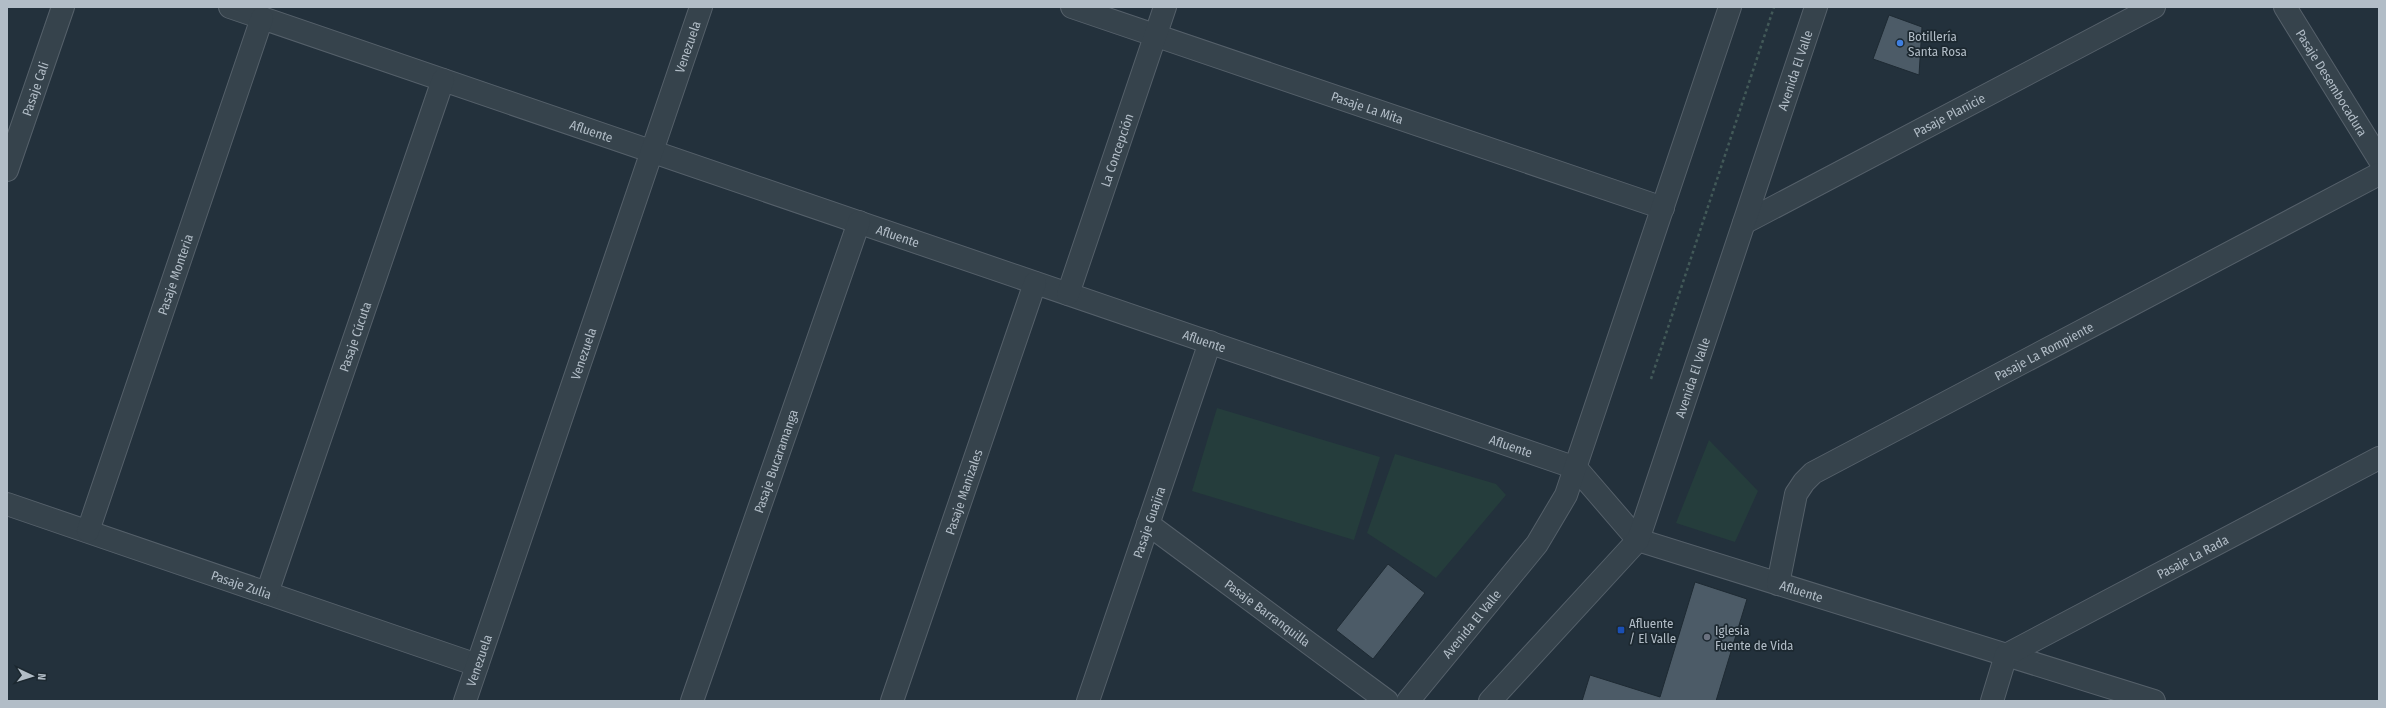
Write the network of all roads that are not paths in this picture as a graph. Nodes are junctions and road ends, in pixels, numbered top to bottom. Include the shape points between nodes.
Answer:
1 (63, 7) edge
2 (230, 7) edge
3 (702, 7) edge
4 (1072, 7) edge
5 (1165, 7) edge
6 (1730, 7) edge
7 (1816, 7) edge
8 (2154, 7) edge
9 (2285, 7) edge
10 (262, 18) junction
11 (1155, 35) junction
12 (444, 80) junction
13 (652, 151) junction
14 (2379, 159) edge
15 (7, 170) edge
16 (2379, 174) edge
17 (1663, 208) junction
18 (859, 222) junction
19 (1744, 223) junction
20 (1035, 283) junction
21 (1068, 294) junction
22 (1210, 342) junction
23 (2379, 458) edge
24 (1576, 468) junction
25 (7, 504) edge
26 (1148, 524) junction
27 (88, 531) junction
28 (1638, 540) junction
29 (1778, 584) junction
30 (267, 593) junction
31 (2006, 655) junction
32 (477, 665) junction
33 (465, 701) edge
34 (692, 701) edge
35 (892, 701) edge
36 (1088, 701) edge
37 (1387, 701) edge
38 (1408, 701) edge
39 (1490, 701) edge
40 (1992, 701) edge
41 (2154, 701) edge

1 - 15 street, Pasaje Cali
2 - 10 street, Afluente
3 - 13 street, Venezuela
4 - 11 street, Pasaje La Mita
5 - 11 street, La Concepción
6 - 17 street, Avenida El Valle
7 - 19 street, Avenida El Valle
8 - 19 street, Pasaje Planicie
9 - 14 street, Pasaje Desembocadura
10 - 12 street, Afluente
10 - 27 street, Pasaje Monteria
11 - 17 street, Pasaje La Mita
11 - 21 street, La Concepción
12 - 13 street, Afluente
12 - 30 street, Pasaje Cúcuta
13 - 18 street, Afluente
13 - 32 street, Venezuela
16 - 29 street, Pasaje La Rompiente via 1813,473 1796,494
17 - 24 street, Avenida El Valle
18 - 20 street, Afluente
18 - 34 street, Pasaje Bucaramanga
19 - 28 street, Avenida El Valle
20 - 21 street, Afluente
20 - 35 street, Pasaje Manizales
21 - 22 street, Afluente
22 - 24 street, Afluente
22 - 26 street, Pasaje Guajira
23 - 31 street, Pasaje La Rada
24 - 28 street
24 - 38 street, Avenida El Valle via 1566,495 1537,544
25 - 27 street, Pasaje Zulia
26 - 36 street, Pasaje Guajira
26 - 37 street, Pasaje Barranquilla
27 - 30 street, Pasaje Zulia
28 - 29 street, Afluente
28 - 39 street, Avenida El Valle
29 - 31 street, Afluente
30 - 32 street, Pasaje Zulia
31 - 40 street
31 - 41 street, Afluente
32 - 33 street, Venezuela

